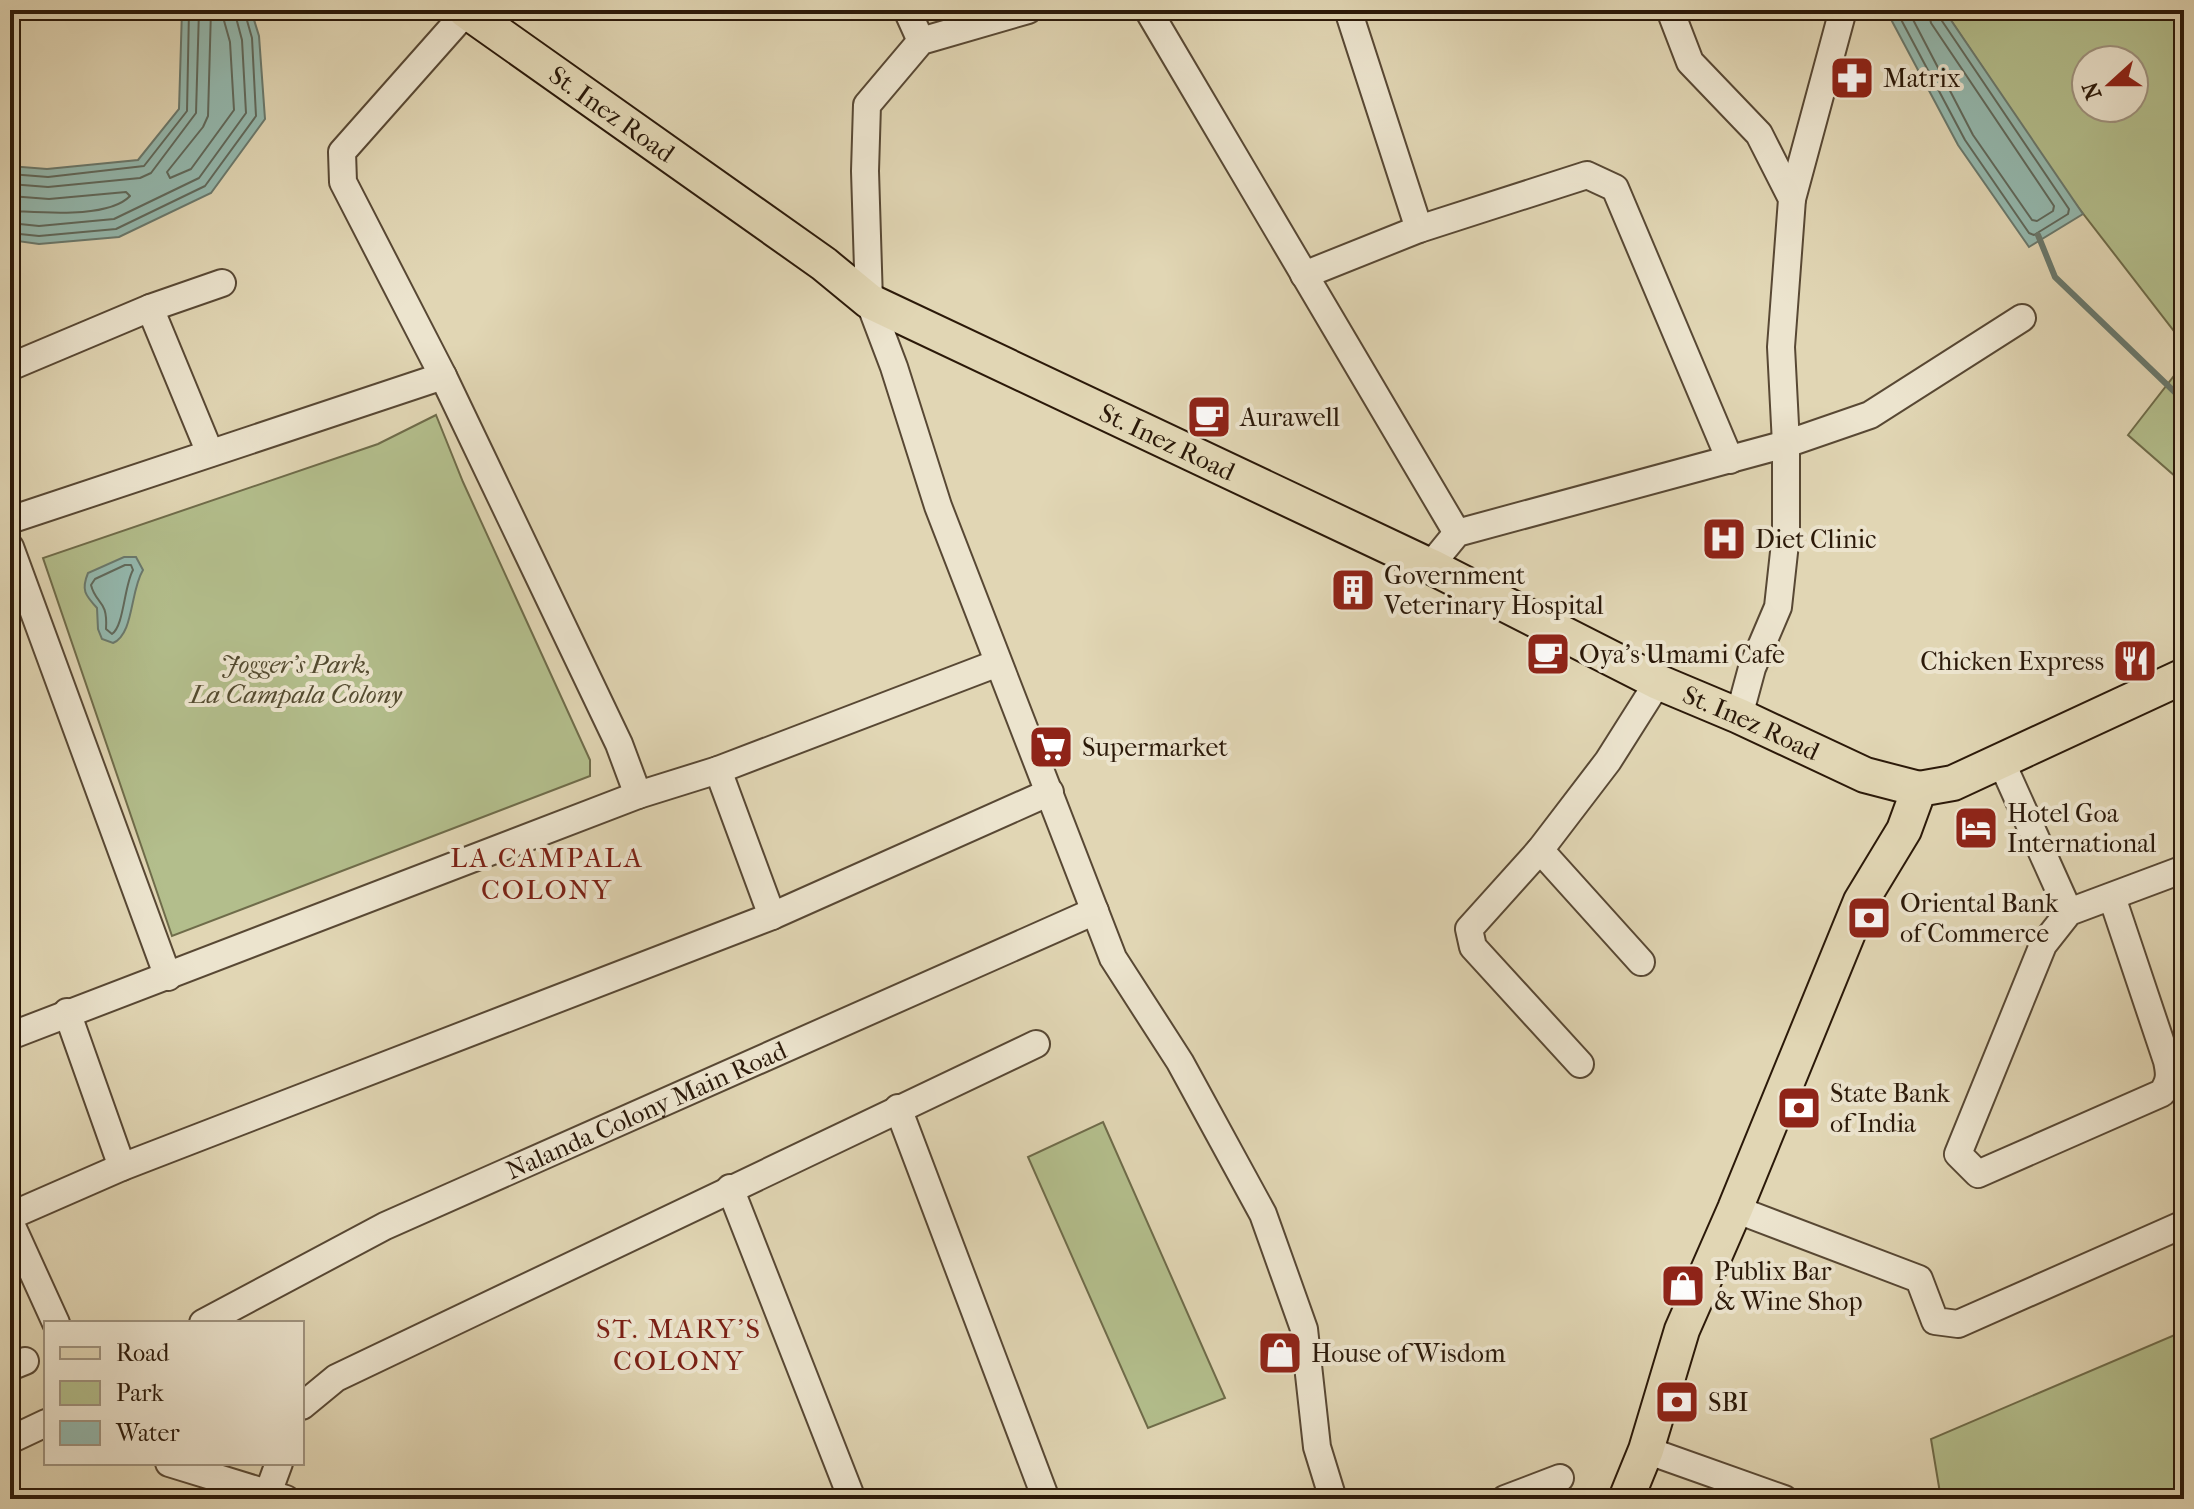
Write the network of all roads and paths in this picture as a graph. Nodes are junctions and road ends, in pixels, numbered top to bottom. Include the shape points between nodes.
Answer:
1 (466, 10) edge
2 (907, 10) edge
3 (1028, 10) edge
4 (1147, 10) edge
5 (1348, 10) edge
6 (1670, 10) edge
7 (1843, 10) edge
8 (921, 41) junction
9 (1792, 199) junction
10 (1419, 229) junction
11 (1304, 275) junction
12 (222, 283) dead end
13 (869, 301) junction
14 (150, 308) junction
15 (2022, 318) dead end
16 (10, 367) edge
17 (443, 376) junction
18 (1786, 444) junction
19 (210, 453) junction
20 (1730, 460) junction
21 (10, 520) edge
22 (1457, 533) junction
23 (10, 547) edge
24 (1430, 566) junction
25 (998, 663) junction
26 (2184, 676) edge
27 (1658, 682) junction
28 (1739, 716) junction
29 (2001, 761) junction
30 (718, 770) junction
31 (1919, 789) junction
32 (1050, 792) junction
33 (638, 795) junction
34 (1540, 850) junction
35 (2184, 869) edge
36 (2112, 897) junction
37 (1095, 911) junction
38 (2069, 912) junction
39 (772, 916) junction
40 (1641, 962) dead end
41 (168, 977) junction
42 (67, 1012) junction
43 (10, 1036) edge
44 (1036, 1044) dead end
45 (1580, 1064) dead end
46 (898, 1108) junction
47 (122, 1167) junction
48 (730, 1188) junction
49 (1735, 1209) junction
50 (10, 1219) edge
51 (2184, 1224) edge
52 (55, 1321) edge
53 (207, 1321) edge
54 (304, 1404) edge
55 (44, 1424) edge
56 (10, 1440) edge
57 (1646, 1450) junction
58 (176, 1465) edge
59 (279, 1465) edge
60 (1560, 1478) dead end
61 (277, 1496) edge
62 (1326, 1497) edge
63 (852, 1499) edge
64 (1046, 1499) edge
65 (1505, 1499) edge
66 (1626, 1499) edge
67 (1784, 1499) edge

1 - 13 main road, St. Inez Road
1 - 17 street via 342,152 343,182
2 - 8 street
3 - 8 street
4 - 11 street
5 - 10 street
6 - 9 street via 1690,62 1759,134
7 - 9 street
8 - 13 street via 867,105
9 - 18 street via 1781,347
10 - 11 street
10 - 20 street via 1587,175 1615,188
11 - 22 street
12 - 14 street
13 - 24 main road, St. Inez Road
13 - 25 street
14 - 16 street
14 - 19 street
15 - 18 street via 1870,415
17 - 19 street
17 - 33 street via 619,744
18 - 20 street
18 - 28 street via 1786,534 1778,607
19 - 21 street
20 - 22 street
22 - 24 street
23 - 41 street
24 - 27 main road, St. Inez Road
25 - 30 street
25 - 32 street
26 - 29 main road
27 - 28 main road, St. Inez Road
27 - 34 street via 1608,761
28 - 31 main road, St. Inez Road via 1865,775
29 - 31 main road via 1953,783
29 - 38 street
30 - 33 street
30 - 39 street
31 - 49 main road via 1904,830 1861,901
32 - 37 street
32 - 39 street
33 - 41 street
34 - 40 street
34 - 45 street via 1469,929 1470,938
35 - 36 street
36 - 38 street
36 - 38 street via 2167,1061 2168,1083 2162,1093 1978,1174 1958,1154 2043,945
37 - 53 street, Nalanda Colony Main Road via 385,1226
37 - 62 street via 1113,958 1180,1062 1263,1214 1304,1329
39 - 47 street
41 - 42 street
42 - 43 street
42 - 47 street
44 - 46 street
46 - 48 street
46 - 64 street
47 - 50 street
48 - 54 street via 336,1378
48 - 63 street
49 - 51 street via 1919,1279 1935,1321 1958,1324
49 - 57 main road via 1682,1330
50 - 52 street
55 - 56 street
57 - 66 main road
57 - 67 street
58 - 61 street
59 - 61 street
60 - 65 street

